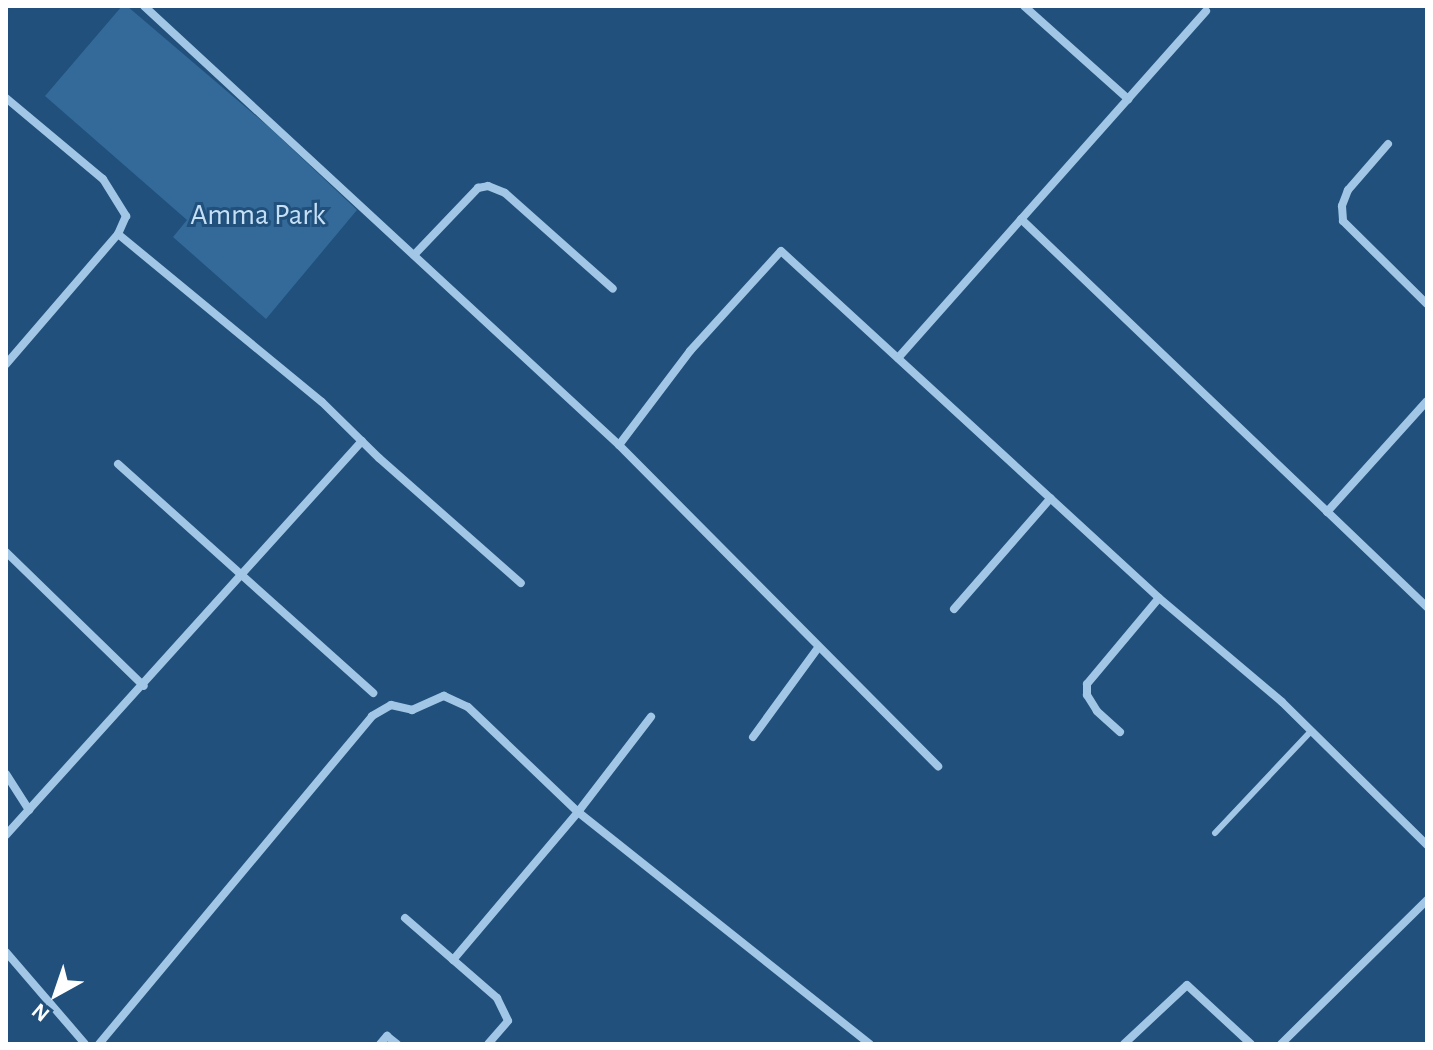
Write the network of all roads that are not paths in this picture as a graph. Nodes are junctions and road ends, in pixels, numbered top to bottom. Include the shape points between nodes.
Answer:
1 (144, 6) edge
2 (1024, 6) edge
3 (1206, 11) dead end
4 (6, 98) edge
5 (1128, 99) junction
6 (1388, 144) dead end
7 (1021, 219) junction
8 (118, 234) junction
9 (414, 255) junction
10 (613, 289) dead end
11 (1427, 304) edge
12 (898, 358) junction
13 (6, 364) edge
14 (1427, 401) edge
15 (362, 441) junction
16 (619, 445) junction
17 (118, 464) dead end
18 (1051, 498) junction
19 (1327, 512) junction
20 (6, 552) edge
21 (241, 576) junction
22 (521, 583) dead end
23 (1159, 598) junction
24 (1427, 607) edge
25 (954, 609) dead end
26 (818, 648) junction
27 (144, 686) junction
28 (373, 693) dead end
29 (651, 717) dead end
30 (1311, 731) junction
31 (1120, 732) dead end
32 (753, 737) dead end
33 (938, 766) dead end
34 (6, 774) edge
35 (29, 810) junction
36 (578, 812) junction
37 (1215, 833) dead end
38 (6, 835) edge
39 (1427, 845) edge
40 (1427, 900) edge
41 (405, 918) dead end
42 (6, 952) edge
43 (453, 960) junction
44 (85, 1044) edge
45 (99, 1044) edge
46 (380, 1044) edge
47 (397, 1044) edge
48 (488, 1044) edge
49 (870, 1044) edge
50 (1124, 1044) edge
51 (1251, 1044) edge
52 (1281, 1044) edge

1 - 9 street
2 - 5 street
3 - 5 street
4 - 8 street via 103,179 126,216
5 - 7 street
6 - 11 street via 1348,190 1343,221
7 - 12 street
7 - 19 street
8 - 13 street
8 - 15 street
9 - 10 street via 478,188 488,186 505,193
9 - 16 street
12 - 16 street via 781,251 690,351
12 - 18 street
14 - 19 street
15 - 21 street
15 - 22 street
16 - 26 street
17 - 21 street
18 - 23 street
18 - 25 street
19 - 24 street
20 - 27 street
21 - 27 street
21 - 28 street
23 - 30 street
23 - 31 street via 1087,684 1097,711
26 - 32 street
26 - 33 street
27 - 35 street
29 - 36 street
30 - 37 lane
30 - 39 street
34 - 35 street
35 - 38 street
36 - 43 street
36 - 45 street via 455,699 434,699 412,710 391,705 380,710
36 - 49 street
40 - 52 street
41 - 43 street
42 - 44 street
43 - 48 street via 497,998 508,1021
46 - 47 street via 387,1036
50 - 51 street via 1187,985

